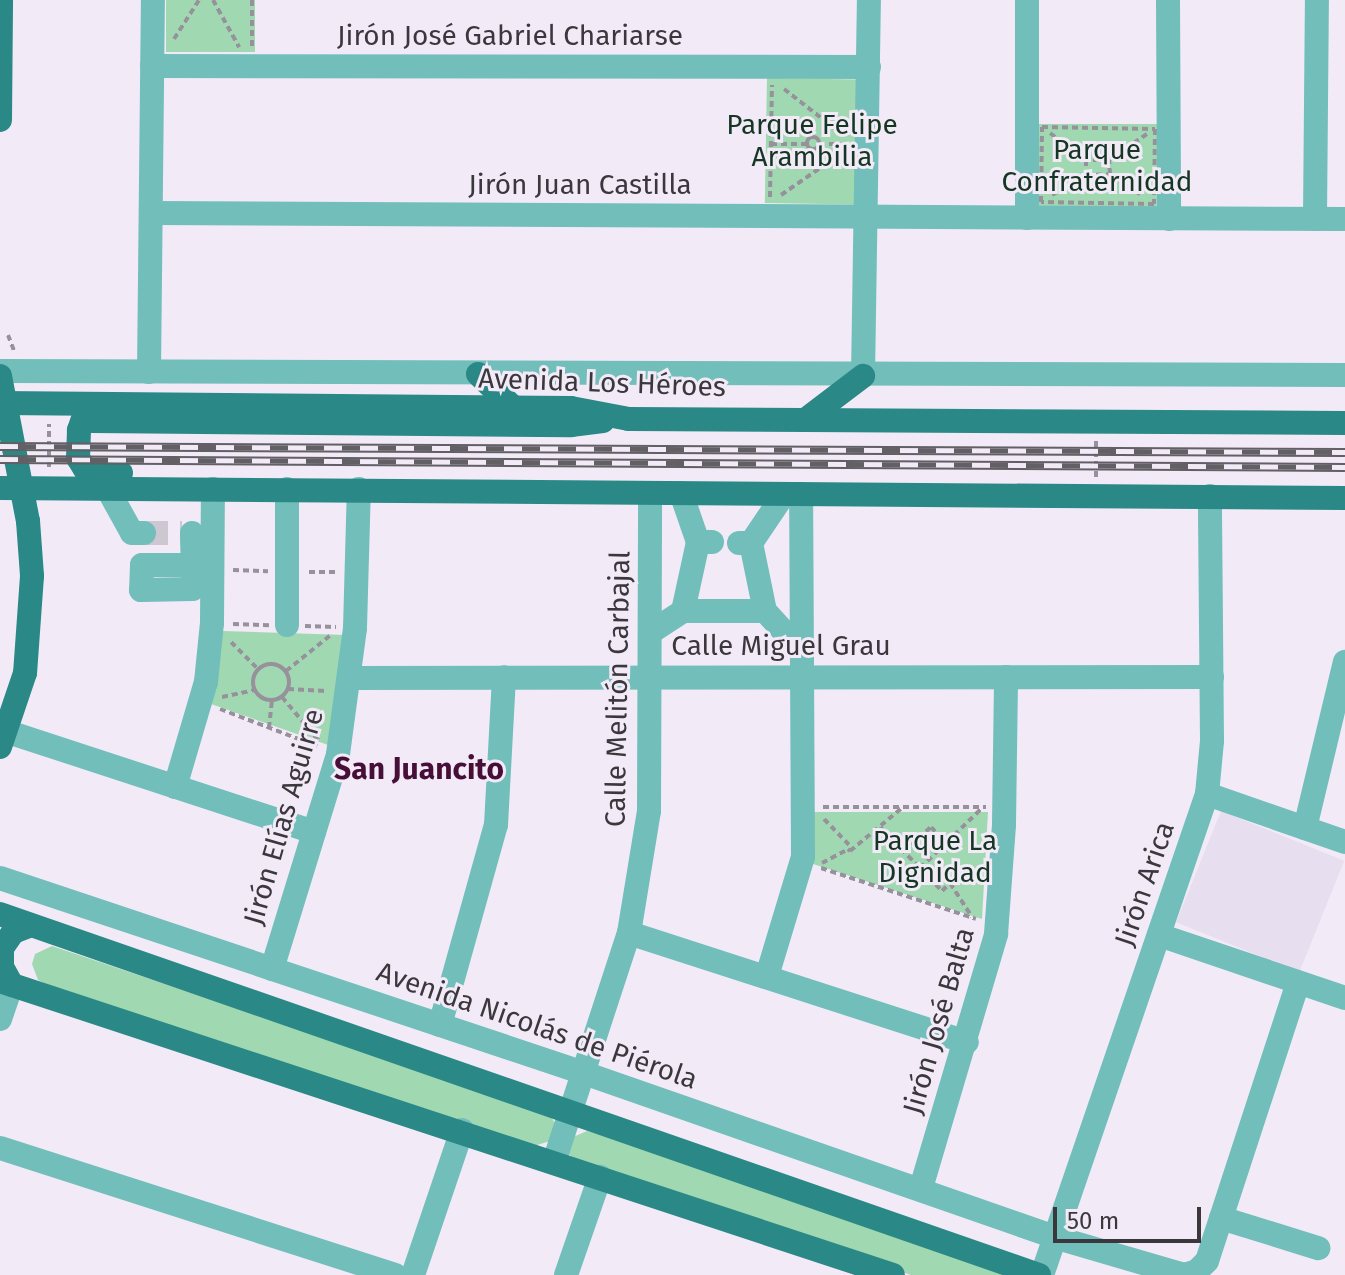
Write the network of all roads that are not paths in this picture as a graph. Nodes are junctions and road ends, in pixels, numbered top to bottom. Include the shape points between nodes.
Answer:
1 (1, 0) edge
2 (153, 0) edge
3 (869, 0) edge
4 (1027, 0) edge
5 (1168, 0) edge
6 (1317, 0) edge
7 (160, 57) junction
8 (869, 67) junction
9 (0, 120) edge
10 (151, 213) junction
11 (867, 217) junction
12 (1027, 218) junction
13 (1169, 219) junction
14 (1315, 219) junction
15 (1345, 219) edge
16 (5, 366) edge
17 (149, 372) junction
18 (478, 374) junction
19 (1345, 375) edge
20 (863, 376) junction
21 (88, 404) junction
22 (513, 407) junction
23 (4, 413) edge
24 (809, 417) junction
25 (629, 419) junction
26 (1345, 423) edge
27 (0, 464) edge
28 (11, 488) edge
29 (107, 488) junction
30 (210, 488) junction
31 (287, 489) junction
32 (359, 489) junction
33 (650, 493) junction
34 (681, 493) junction
35 (792, 494) junction
36 (1210, 496) junction
37 (1345, 498) edge
38 (144, 533) tunnel mouth
39 (683, 611) junction
40 (765, 611) junction
41 (212, 613) junction
42 (287, 625) dead end
43 (651, 632) junction
44 (800, 649) junction
45 (1345, 662) edge
46 (651, 675) junction
47 (801, 676) junction
48 (504, 677) junction
49 (1006, 677) junction
50 (1212, 677) junction
51 (349, 685) junction
52 (3, 739) edge
53 (175, 787) junction
54 (1207, 794) junction
55 (1305, 828) junction
56 (314, 832) junction
57 (1345, 842) edge
58 (0, 878) edge
59 (0, 914) edge
60 (31, 925) junction
61 (629, 933) junction
62 (1159, 935) junction
63 (272, 969) junction
64 (767, 976) junction
65 (6, 983) edge
66 (1298, 983) junction
67 (1345, 998) edge
68 (0, 1019) edge
69 (440, 1025) junction
70 (967, 1042) junction
71 (584, 1073) junction
72 (570, 1115) junction
73 (462, 1130) junction
74 (0, 1148) edge
75 (554, 1162) junction
76 (600, 1177) junction
77 (921, 1188) junction
78 (1221, 1218) junction
79 (1054, 1237) junction
80 (1318, 1248) dead end
81 (886, 1274) edge
82 (1180, 1274) edge
83 (395, 1275) edge
84 (413, 1275) edge
85 (566, 1275) edge
86 (1041, 1275) edge

1 - 9 main road
2 - 7 street
3 - 8 street
4 - 12 street via 1034,127
5 - 13 street via 1161,128
6 - 14 street
7 - 8 street, Jirón José Gabriel Chariarse
7 - 10 street
8 - 11 street
10 - 11 street, Jirón Juan Castilla
10 - 17 street
11 - 12 street, Jirón Juan Castilla
11 - 20 street
12 - 13 street, Jirón Juan Castilla
13 - 14 street, Jirón Juan Castilla
14 - 15 street, Jirón Juan Castilla
16 - 17 street, Avenida Los Héroes
16 - 23 main road
17 - 18 street, Avenida Los Héroes
18 - 20 street, Avenida Los Héroes
18 - 22 main road
19 - 20 street, Avenida Los Héroes
20 - 24 main road
21 - 22 main road, Avenida Los Héroes
21 - 23 main road, Avenida Los Héroes
21 - 30 main road via 78,443 85,469 183,474
22 - 25 main road, Avenida Los Héroes via 571,408
23 - 25 main road via 149,422 571,425
23 - 27 main road
23 - 28 main road
24 - 25 main road, Avenida Los Héroes
24 - 26 main road, Avenida Los Héroes
28 - 29 main road
28 - 52 main road via 32,576 25,673
29 - 30 main road
29 - 38 street via 132,533
30 - 31 main road
30 - 41 street
30 - 41 street via 187,533 192,577
31 - 32 main road
31 - 42 street
32 - 33 main road
32 - 51 street, Jirón Elías Aguirre via 359,573
33 - 34 main road
33 - 43 street, Calle Melitón Carbajal
34 - 35 main road
34 - 39 street via 706,542
35 - 36 main road
35 - 40 street via 745,543
35 - 44 street
36 - 37 main road
36 - 50 street, Jirón Arica
39 - 40 street
39 - 43 street
40 - 44 street
41 - 53 street via 200,702
43 - 46 street, Calle Melitón Carbajal
44 - 47 street
45 - 55 street
46 - 47 street, Calle Miguel Grau
46 - 48 street, Calle Miguel Grau
46 - 61 street, Calle Melitón Carbajal via 649,811
47 - 49 street, Calle Miguel Grau
47 - 64 street via 809,864
48 - 51 street, Calle Miguel Grau
48 - 69 street via 496,825
49 - 50 street, Calle Miguel Grau
49 - 70 street, Jirón José Balta via 993,808 997,927
50 - 54 street, Jirón Arica
51 - 56 street, Jirón Elías Aguirre via 338,754
52 - 53 street
53 - 56 street
54 - 55 street
54 - 62 street, Jirón Arica
55 - 57 street
56 - 63 street, Jirón Elías Aguirre
58 - 63 street, Avenida Nicolás de Piérola
59 - 60 main road
60 - 65 main road via 13,932 2,948
60 - 72 main road
61 - 64 street
61 - 71 street, Calle Melitón Carbajal
62 - 66 street
62 - 79 street, Jirón Arica
63 - 69 street, Avenida Nicolás de Piérola
64 - 70 street
65 - 68 street
65 - 73 main road
66 - 67 street
66 - 78 street
69 - 71 street, Avenida Nicolás de Piérola
70 - 77 street, Jirón José Balta
71 - 72 street, Calle Melitón Carbajal
71 - 77 street, Avenida Nicolás de Piérola
72 - 75 street, Calle Melitón Carbajal
72 - 86 main road
73 - 75 main road
73 - 84 street
74 - 83 street
75 - 76 main road
76 - 81 main road
76 - 85 street
77 - 79 street, Avenida Nicolás de Piérola
78 - 80 street
78 - 82 street via 1207,1261 1197,1271
79 - 82 street, Avenida Nicolás de Piérola
79 - 86 street, Jirón Arica

